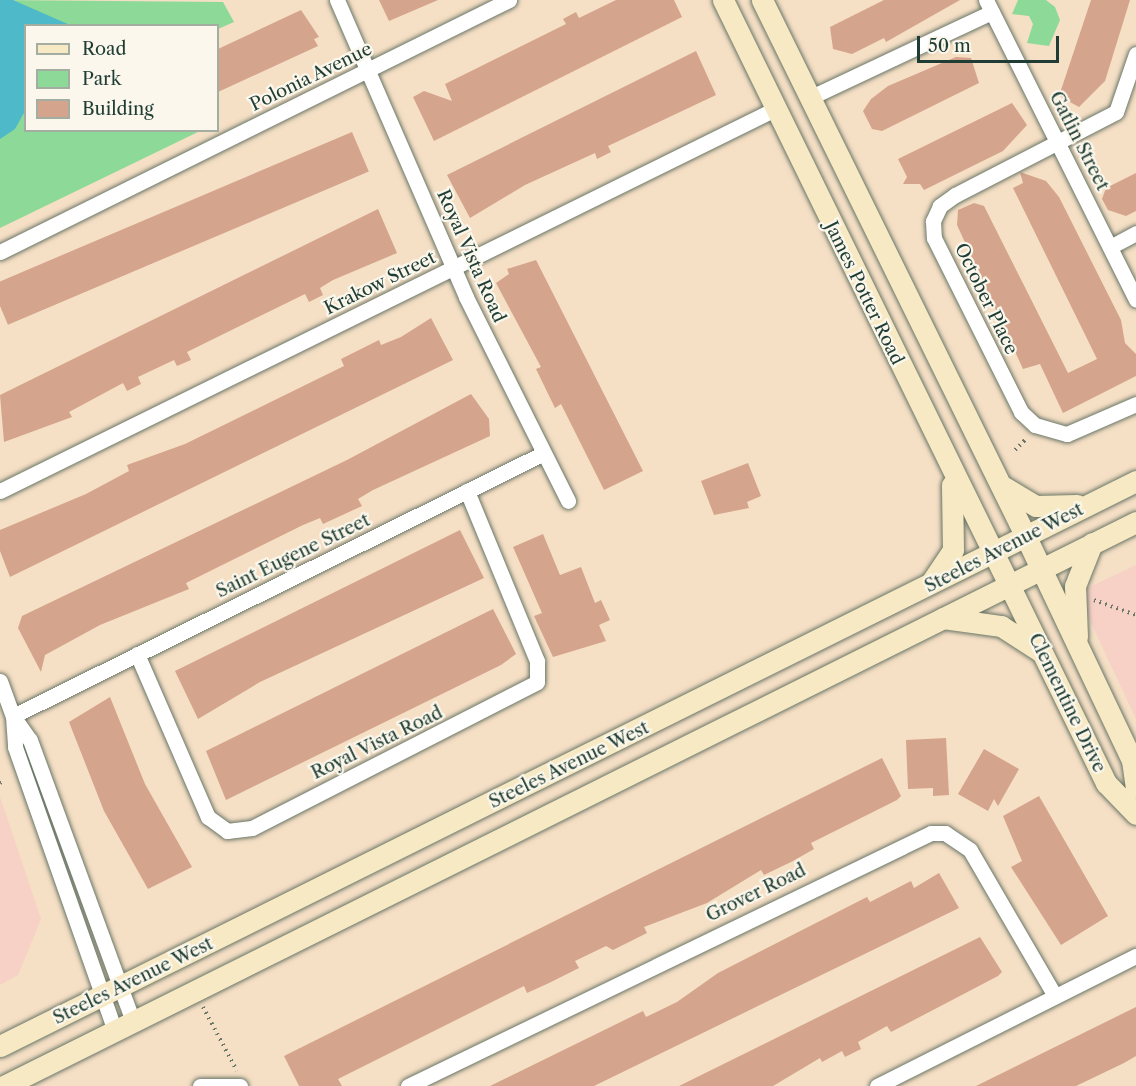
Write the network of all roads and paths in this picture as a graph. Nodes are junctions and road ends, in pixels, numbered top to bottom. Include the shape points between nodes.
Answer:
1 (337, 0) edge
2 (509, 0) edge
3 (723, 0) edge
4 (762, 0) edge
5 (989, 6) edge
6 (1136, 54) edge
7 (371, 70) junction
8 (809, 98) junction
9 (776, 109) junction
10 (1059, 145) junction
11 (1136, 233) edge
12 (1110, 247) junction
13 (0, 252) edge
14 (454, 269) junction
15 (1136, 300) edge
16 (1136, 404) edge
17 (1030, 435) dead end
18 (1015, 450) dead end
19 (542, 454) junction
20 (990, 467) junction
21 (951, 472) junction
22 (1136, 481) edge
23 (0, 491) edge
24 (467, 491) junction
25 (1104, 497) junction
26 (568, 501) dead end
27 (1136, 522) edge
28 (1026, 537) junction
29 (1092, 543) junction
30 (993, 553) junction
31 (1038, 568) junction
32 (1009, 584) junction
33 (918, 592) junction
34 (1083, 596) dead end
35 (1136, 615) edge
36 (943, 618) junction
37 (1078, 646) junction
38 (1040, 651) junction
39 (137, 654) junction
40 (0, 681) edge
41 (13, 716) junction
42 (1136, 788) edge
43 (1136, 814) edge
44 (1136, 956) edge
45 (111, 992) junction
46 (1055, 996) junction
47 (194, 1007) dead end
48 (124, 1026) junction
49 (0, 1046) edge
50 (239, 1081) edge
51 (4, 1086) edge
52 (200, 1086) edge
53 (408, 1086) edge
54 (877, 1086) edge

1 - 7 street, Royal Vista Road
2 - 7 street, Polonia Avenue
3 - 9 main road, James Potter Road
4 - 8 main road, James Potter Road
5 - 8 street
5 - 10 street, Gatlin Street
6 - 10 street via 1116,112
7 - 13 street, Polonia Avenue
7 - 14 street, Royal Vista Road
8 - 20 main road, James Potter Road
9 - 14 street, Krakow Street
9 - 21 main road, James Potter Road
10 - 12 street, Gatlin Street
10 - 16 street, October Place via 940,206 934,238 1021,412 1035,425 1077,433
11 - 12 street
12 - 15 street, Gatlin Street
14 - 19 street, Royal Vista Road
14 - 23 street, Krakow Street
17 - 18 path
19 - 24 street, Saint Eugene Street
19 - 26 street
20 - 25 main road via 1007,491 1036,506 1057,508
20 - 28 main road, James Potter Road
21 - 30 main road, James Potter Road
21 - 33 main road via 956,522 953,550
22 - 25 main road, Steeles Avenue West
24 - 39 street, Saint Eugene Street
24 - 39 street, Royal Vista Road via 537,661 537,682 252,828 227,831 208,816
25 - 28 main road, Steeles Avenue West
27 - 29 main road, Steeles Avenue West
28 - 30 main road, Steeles Avenue West
28 - 31 main road, James Potter Road
29 - 31 main road, Steeles Avenue West
29 - 37 main road via 1075,586
30 - 32 main road, James Potter Road
30 - 33 main road, Steeles Avenue West
31 - 32 main road, Steeles Avenue West
31 - 37 main road, Clementine Drive
32 - 36 main road, Steeles Avenue West
32 - 38 main road, Clementine Drive
33 - 45 main road, Steeles Avenue West
34 - 35 path
36 - 38 main road via 1001,626
36 - 48 main road, Steeles Avenue West
37 - 42 main road, Clementine Drive via 1132,760
38 - 43 main road, Clementine Drive via 1106,783
39 - 41 street, Saint Eugene Street
40 - 41 street
41 - 45 street via 15,747
44 - 46 street
45 - 48 street
45 - 49 main road, Steeles Avenue West
46 - 53 street, Grover Road via 970,850 945,834 931,833
46 - 54 street
47 - 50 path via 202,1004
48 - 51 main road, Steeles Avenue West
50 - 52 street

